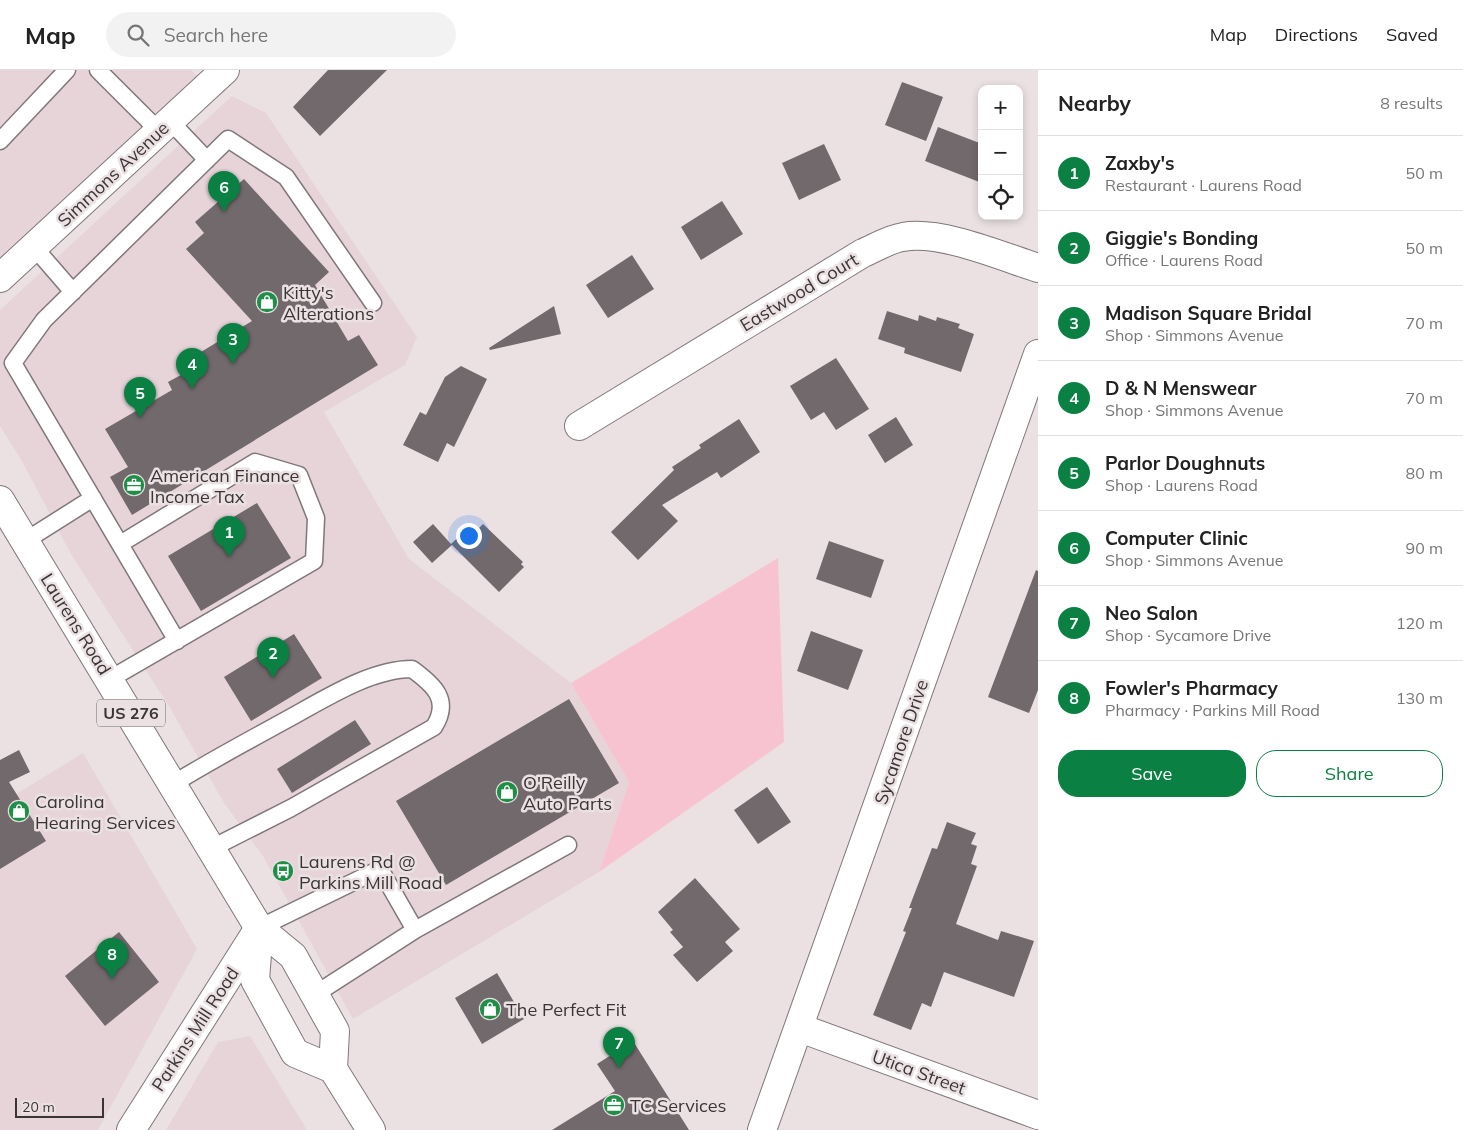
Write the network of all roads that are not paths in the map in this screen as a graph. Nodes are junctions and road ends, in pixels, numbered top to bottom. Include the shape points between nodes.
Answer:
1 (67, 70) edge
2 (98, 70) edge
3 (225, 70) edge
4 (165, 126) junction
5 (0, 141) edge
6 (207, 160) junction
7 (34, 247) junction
8 (1038, 268) edge
9 (0, 278) edge
10 (73, 292) junction
11 (373, 303) dead end
12 (1038, 354) edge
13 (579, 426) dead end
14 (93, 498) junction
15 (1, 503) edge
16 (25, 541) junction
17 (120, 544) junction
18 (177, 641) junction
19 (110, 679) junction
20 (173, 784) junction
21 (568, 845) dead end
22 (212, 848) junction
23 (260, 928) junction
24 (415, 930) junction
25 (314, 995) junction
26 (800, 1028) junction
27 (333, 1069) junction
28 (1038, 1115) edge
29 (131, 1130) edge
30 (372, 1130) edge
31 (762, 1130) edge

1 - 5 lane
2 - 4 lane
3 - 4 street, Simmons Avenue
4 - 6 lane
4 - 7 street, Simmons Avenue
6 - 10 lane
6 - 11 lane via 228,139 286,177
7 - 9 street, Simmons Avenue
7 - 10 lane
8 - 13 street, Eastwood Court via 946,239 902,237 863,253
10 - 14 lane via 44,320 13,362
12 - 26 street, Sycamore Drive
14 - 16 lane
14 - 17 lane
15 - 16 street, Laurens Road / US 276
16 - 19 street, Laurens Road / US 276
17 - 18 lane
17 - 18 lane via 255,462 299,475 316,518 314,561
18 - 19 lane
19 - 20 street, Laurens Road / US 276
20 - 22 street, Laurens Road / US 276
20 - 22 lane via 233,748 366,678 396,669 412,669 435,689 441,701 441,716 434,727 291,808
21 - 24 lane
22 - 23 street, Laurens Road / US 276
23 - 24 lane via 380,868
23 - 25 street, Laurens Road / US 276 via 293,956
23 - 27 street via 255,980 295,1053
23 - 29 street, Parkins Mill Road
24 - 25 lane
25 - 27 street, Laurens Road / US 276 via 335,1031
26 - 28 street, Utica Street
26 - 31 street, Sycamore Drive
27 - 30 street

